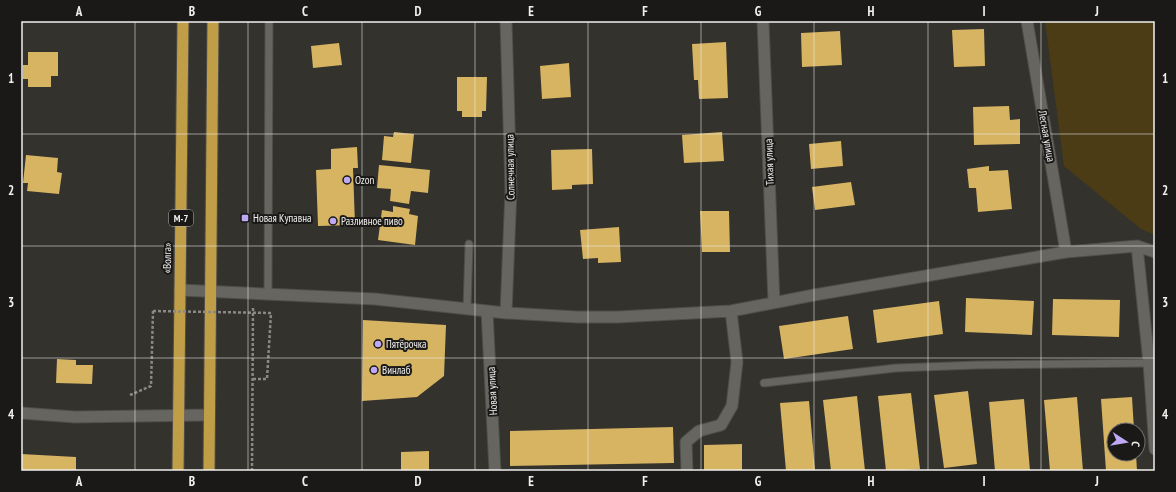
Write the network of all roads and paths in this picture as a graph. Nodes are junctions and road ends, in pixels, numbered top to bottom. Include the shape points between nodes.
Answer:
1 (183, 21) edge
2 (213, 21) edge
3 (269, 21) edge
4 (506, 21) edge
5 (763, 21) edge
6 (1027, 21) edge
7 (469, 244) dead end
8 (1137, 246) junction
9 (1066, 252) junction
10 (1155, 252) edge
11 (180, 290) junction
12 (211, 292) junction
13 (268, 293) junction
14 (774, 302) junction
15 (253, 303) dead end
16 (467, 309) junction
17 (487, 311) junction
18 (732, 311) junction
19 (506, 313) junction
20 (1149, 363) junction
21 (252, 379) junction
22 (764, 383) dead end
23 (130, 395) dead end
24 (21, 413) edge
25 (178, 415) junction
26 (209, 415) junction
27 (1155, 449) edge
28 (178, 471) edge
29 (209, 471) edge
30 (252, 471) edge
31 (495, 471) edge
32 (687, 471) edge

1 - 11 highway, «Волга» / М-7
2 - 12 highway
3 - 13 lane
4 - 19 street, Солнечная улица via 511,190
5 - 14 street, Тихая улица
6 - 9 street, Лесная улица
7 - 16 lane
8 - 9 street
8 - 10 street
8 - 20 street
9 - 14 street
11 - 12 street
11 - 25 highway, «Волга» / М-7
12 - 13 street
12 - 26 highway
13 - 16 street via 375,299
14 - 18 street
15 - 21 path
16 - 17 street
17 - 19 street
17 - 31 street, Новая улица
18 - 19 street via 618,318
18 - 32 street via 737,362 732,406 720,425 699,431 686,442
20 - 22 lane via 896,368
20 - 27 street
21 - 23 path, bridge via 267,379 271,313 153,311 151,386
21 - 30 path
24 - 25 street via 75,417
25 - 26 street
25 - 28 highway, «Волга» / М-7
26 - 29 highway

